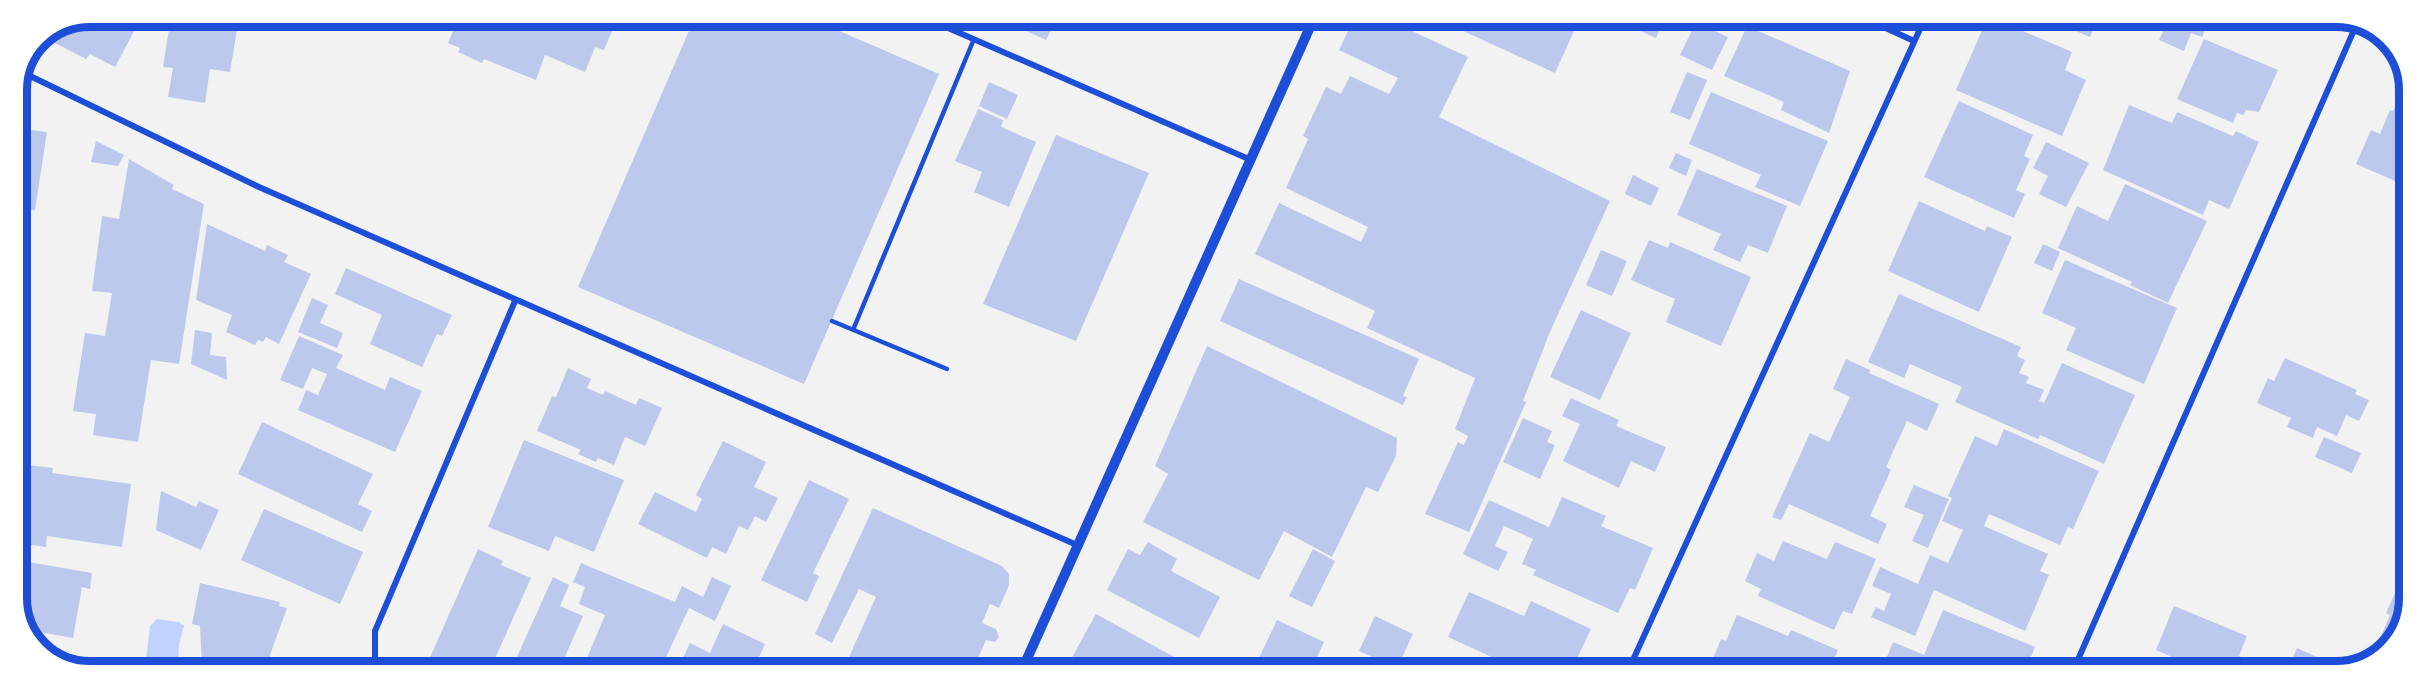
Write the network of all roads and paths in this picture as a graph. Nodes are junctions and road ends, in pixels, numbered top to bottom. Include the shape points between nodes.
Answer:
1 (946, 27) edge
2 (1310, 27) edge
3 (1884, 27) edge
4 (1920, 27) edge
5 (2354, 30) edge
6 (974, 39) junction
7 (1914, 40) junction
8 (29, 75) edge
9 (1251, 160) junction
10 (514, 301) junction
11 (832, 321) dead end
12 (853, 330) junction
13 (946, 369) dead end
14 (1077, 545) junction
15 (375, 661) edge
16 (1026, 661) edge
17 (1633, 661) edge
18 (2077, 661) edge

1 - 6 street
2 - 9 street
3 - 7 street
4 - 7 street
5 - 18 street
6 - 9 street
6 - 12 lane
7 - 17 street
8 - 10 street via 259,187
9 - 14 street
10 - 14 street
10 - 15 street via 375,631
11 - 12 lane
12 - 13 lane
14 - 16 street

